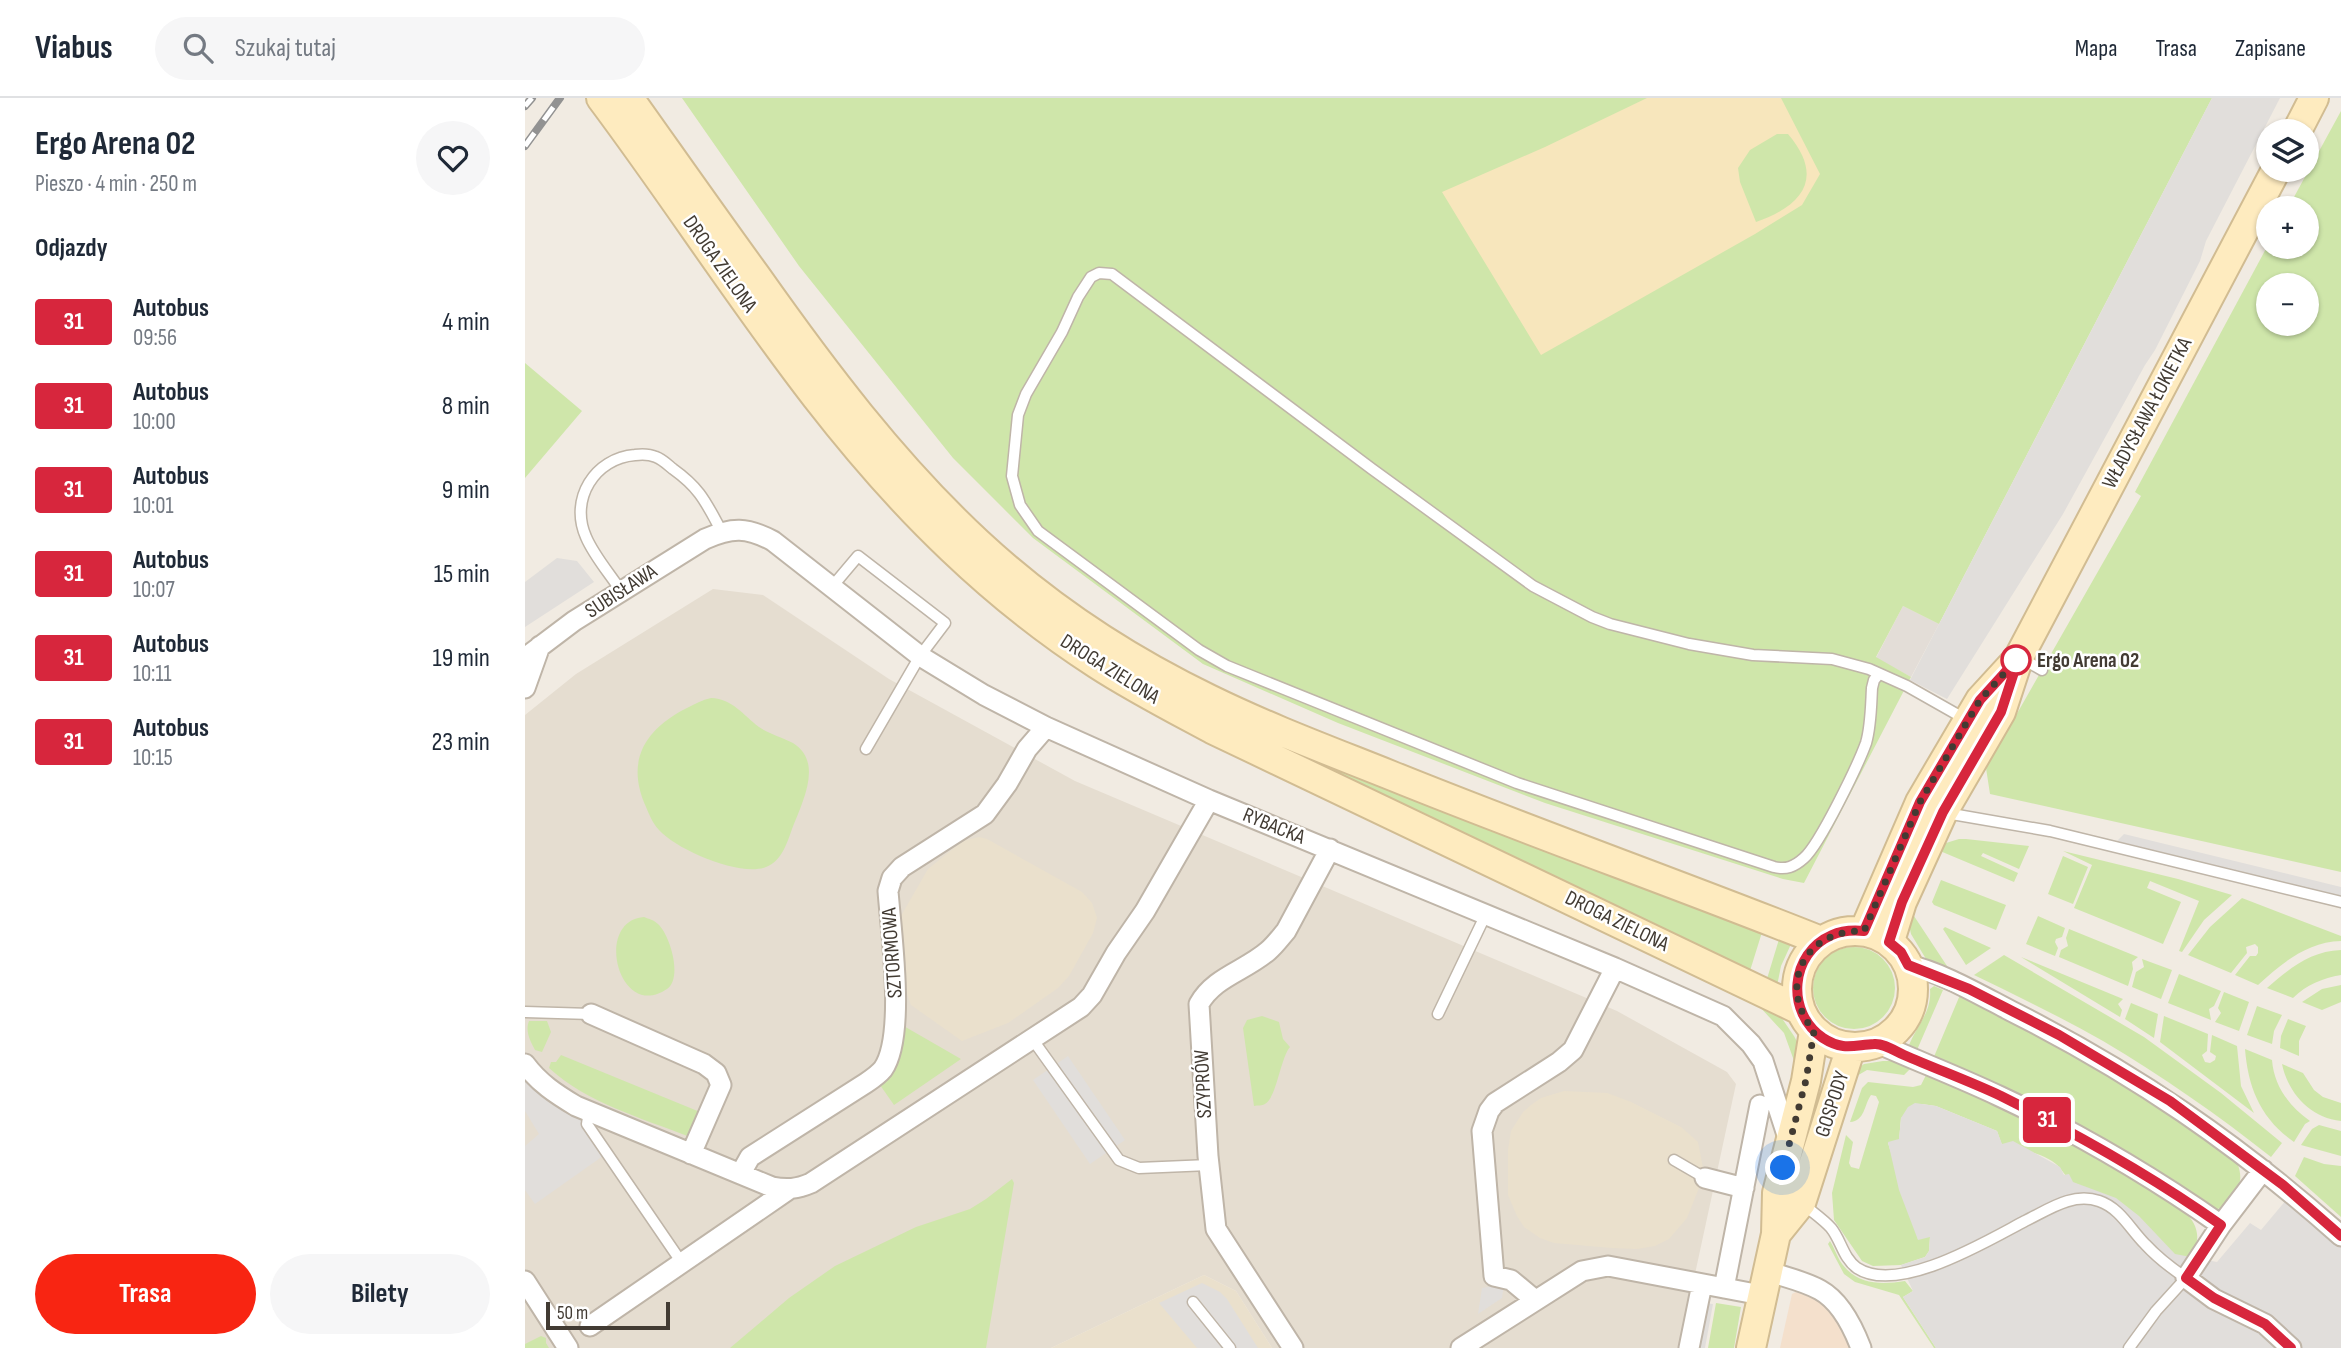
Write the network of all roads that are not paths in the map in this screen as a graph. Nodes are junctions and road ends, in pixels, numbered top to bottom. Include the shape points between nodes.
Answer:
1 (601, 98) edge
2 (629, 98) edge
3 (2314, 98) edge
4 (2303, 119) edge
5 (2270, 182) edge
6 (722, 531) junction
7 (831, 588) junction
8 (621, 591) junction
9 (532, 652) edge
10 (920, 656) junction
11 (1879, 674) junction
12 (525, 688) edge
13 (1978, 726) junction
14 (1046, 727) junction
15 (866, 749) dead end
16 (1209, 800) junction
17 (1931, 807) junction
18 (1330, 849) junction
19 (2341, 902) edge
20 (1486, 914) junction
21 (1864, 931) junction
22 (1821, 941) junction
23 (1889, 942) junction
24 (1908, 965) junction
25 (1615, 968) junction
26 (525, 1013) edge
27 (591, 1014) joint
28 (1438, 1014) dead end
29 (1807, 1020) junction
30 (1033, 1040) junction
31 (1864, 1045) junction
32 (525, 1065) edge
33 (1760, 1105) dead end
34 (589, 1111) junction
35 (1790, 1142) junction
36 (691, 1154) junction
37 (1674, 1160) dead end
38 (1209, 1165) junction
39 (2263, 1170) junction
40 (741, 1173) junction
41 (1705, 1178) joint
42 (1744, 1188) junction
43 (788, 1190) junction
44 (1789, 1198) junction
45 (2221, 1225) junction
46 (2341, 1236) edge
47 (682, 1263) junction
48 (2186, 1278) junction
49 (525, 1281) edge
50 (1764, 1283) junction
51 (1702, 1284) junction
52 (1724, 1288) junction
53 (1535, 1300) junction
54 (1193, 1302) dead end
55 (590, 1326) dead end
56 (1285, 1341) edge
57 (568, 1348) edge
58 (1230, 1348) edge
59 (1461, 1348) edge
60 (1689, 1348) edge
61 (1751, 1348) edge
62 (1861, 1348) edge
63 (2129, 1348) edge
64 (2291, 1348) edge

1 - 29 street, DROGA ZIELONA via 767,330 870,463 953,550 1068,645 1212,729
2 - 22 street, DROGA ZIELONA via 795,331 910,475 978,543 1063,612 1169,678 1257,721
3 - 4 street
5 - 13 street, WŁADYSŁAWA ŁOKIETKA via 2031,663 1980,700
6 - 7 street, RYBACKA via 740,530 773,541
6 - 8 street, SUBISŁAWA
6 - 8 lane via 701,493 657,457 616,458 591,478 581,514 586,536
7 - 10 street, RYBACKA
7 - 10 lane via 858,556 945,623
8 - 9 street, SUBISŁAWA
9 - 12 street
10 - 14 street, RYBACKA
10 - 15 lane
11 - 11 lane via 1872,688 1866,741 1813,848 1792,867 1774,867 1517,783 1227,666 1199,650 1038,531 1020,505 1012,476 1018,415 1078,297 1091,278 1112,274 1533,586 1610,624 1753,655 1832,659
11 - 13 lane
13 - 17 street, WŁADYSŁAWA ŁOKIETKA
14 - 16 street, RYBACKA
14 - 40 street, SZTORMOWA via 985,814 892,878 888,891 896,1012 891,1051 883,1070 750,1157
16 - 18 street, RYBACKA
16 - 30 street via 1092,995
17 - 19 lane
17 - 21 street, WŁADYSŁAWA ŁOKIETKA
17 - 23 street, WŁADYSŁAWA ŁOKIETKA
18 - 20 street, RYBACKA
18 - 38 street, SZYPRÓW via 1277,942 1211,986 1199,1004
20 - 25 street, RYBACKA
20 - 28 lane
21 - 22 street via 1849,930
21 - 23 street
22 - 29 street via 1809,951 1797,979 1797,995
23 - 24 street
24 - 31 street via 1912,1002 1905,1019 1892,1033
24 - 39 street via 1969,989 2106,1062 2188,1114
25 - 35 street, RYBACKA via 1708,1008 1737,1029 1763,1061
25 - 53 street via 1573,1050 1496,1103 1482,1131 1494,1276 1511,1280
26 - 27 lane
27 - 36 street via 716,1073 720,1085
29 - 31 street via 1825,1039
29 - 35 street, GOSPODY via 1806,1080
30 - 38 lane via 1119,1160 1139,1168
30 - 43 street via 811,1183
31 - 44 street, GOSPODY
31 - 45 street via 1999,1095 2076,1134
32 - 34 street via 555,1094
33 - 42 street
34 - 36 street
34 - 47 lane via 587,1124
35 - 44 street, GOSPODY
36 - 40 street
37 - 41 lane
38 - 56 street, SZYPRÓW via 1216,1230
39 - 45 street
39 - 46 street
40 - 43 street
41 - 42 street
42 - 52 street
43 - 47 street
44 - 48 lane via 1832,1229 1859,1269 1874,1274 1912,1272 1951,1259 2062,1202 2088,1198 2112,1208 2159,1258
44 - 50 street, GOSPODY
45 - 48 street
47 - 55 street
48 - 63 lane
48 - 64 street via 2265,1324
49 - 57 street
50 - 52 street
50 - 61 street, GOSPODY
50 - 62 street via 1820,1290 1848,1320
51 - 52 street
51 - 53 street via 1608,1266 1583,1271
51 - 60 street
53 - 59 street
54 - 58 lane

